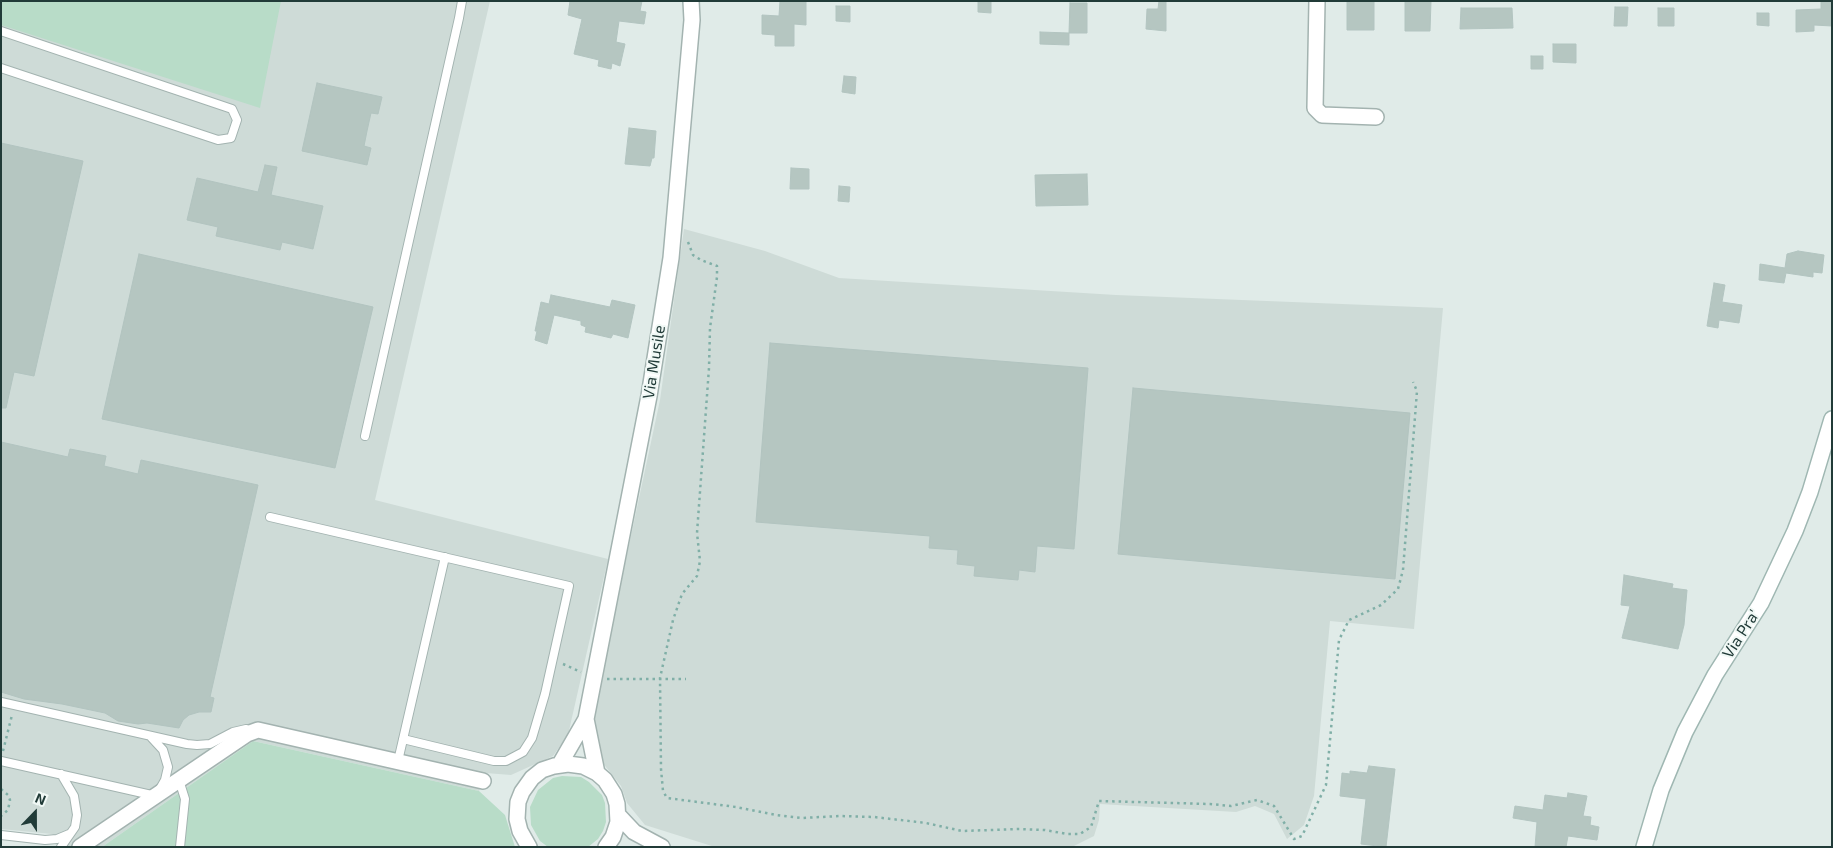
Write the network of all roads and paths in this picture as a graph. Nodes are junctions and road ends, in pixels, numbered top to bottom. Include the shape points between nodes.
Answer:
1 (462, 1) edge
2 (691, 1) edge
3 (1317, 1) edge
4 (1, 31) edge
5 (1, 68) edge
6 (1376, 117) dead end
7 (688, 238) dead end
8 (1413, 382) dead end
9 (1832, 419) edge
10 (365, 436) dead end
11 (270, 516) dead end
12 (445, 557) junction
13 (553, 659) junction
14 (594, 676) junction
15 (660, 678) junction
16 (686, 679) dead end
17 (1, 702) edge
18 (14, 705) junction
19 (586, 719) junction
20 (258, 730) junction
21 (151, 737) junction
22 (403, 738) junction
23 (3, 751) dead end
24 (1, 761) edge
25 (398, 761) junction
26 (560, 764) junction
27 (597, 773) junction
28 (61, 774) junction
29 (179, 780) junction
30 (483, 781) dead end
31 (1, 789) edge
32 (156, 796) junction
33 (618, 815) junction
34 (1, 816) edge
35 (72, 831) junction
36 (1, 835) edge
37 (61, 847) edge
38 (80, 847) edge
39 (180, 847) edge
40 (529, 847) edge
41 (606, 847) edge
42 (662, 847) edge
43 (1644, 847) edge

1 - 10 lane
2 - 14 street, Via Musile via 671,258 649,396
3 - 6 street via 1315,108 1322,115
4 - 5 lane via 232,109 238,120 231,138 218,140
7 - 15 path via 693,254 717,266 697,533 700,560 697,576 682,594 673,620
8 - 15 path via 1417,392 1403,570 1398,589 1381,605 1349,620 1339,640 1326,785 1302,836 1294,839 1274,806 1257,800 1231,806 1099,801 1091,828 1080,834 1067,834 1020,829 962,831 874,817 802,818 667,798 661,769
9 - 43 street, Via Pra' via 1796,531 1761,603 1715,675 1685,732 1661,790
11 - 12 lane
12 - 13 lane via 570,586
12 - 22 lane
13 - 14 path via 585,675
13 - 22 lane via 530,743 523,752 506,761 494,761
14 - 15 path via 611,680
14 - 19 street, Via Musile
15 - 16 path
17 - 18 lane
18 - 21 lane
18 - 23 path
19 - 26 street
19 - 27 street
20 - 21 lane via 233,732 204,745
20 - 25 street
20 - 29 street via 247,734
21 - 32 lane via 168,762 165,780
22 - 25 lane
24 - 28 lane
25 - 30 street
26 - 27 street via 576,764
26 - 40 street via 537,774 520,797 518,825
27 - 33 street via 611,789
28 - 32 lane
28 - 35 lane via 76,802 77,814
29 - 32 street
29 - 39 lane via 186,799
31 - 34 path via 10,800 8,810
32 - 38 street
33 - 41 street via 616,830
33 - 42 street via 634,832
35 - 36 lane via 51,840
35 - 37 lane

